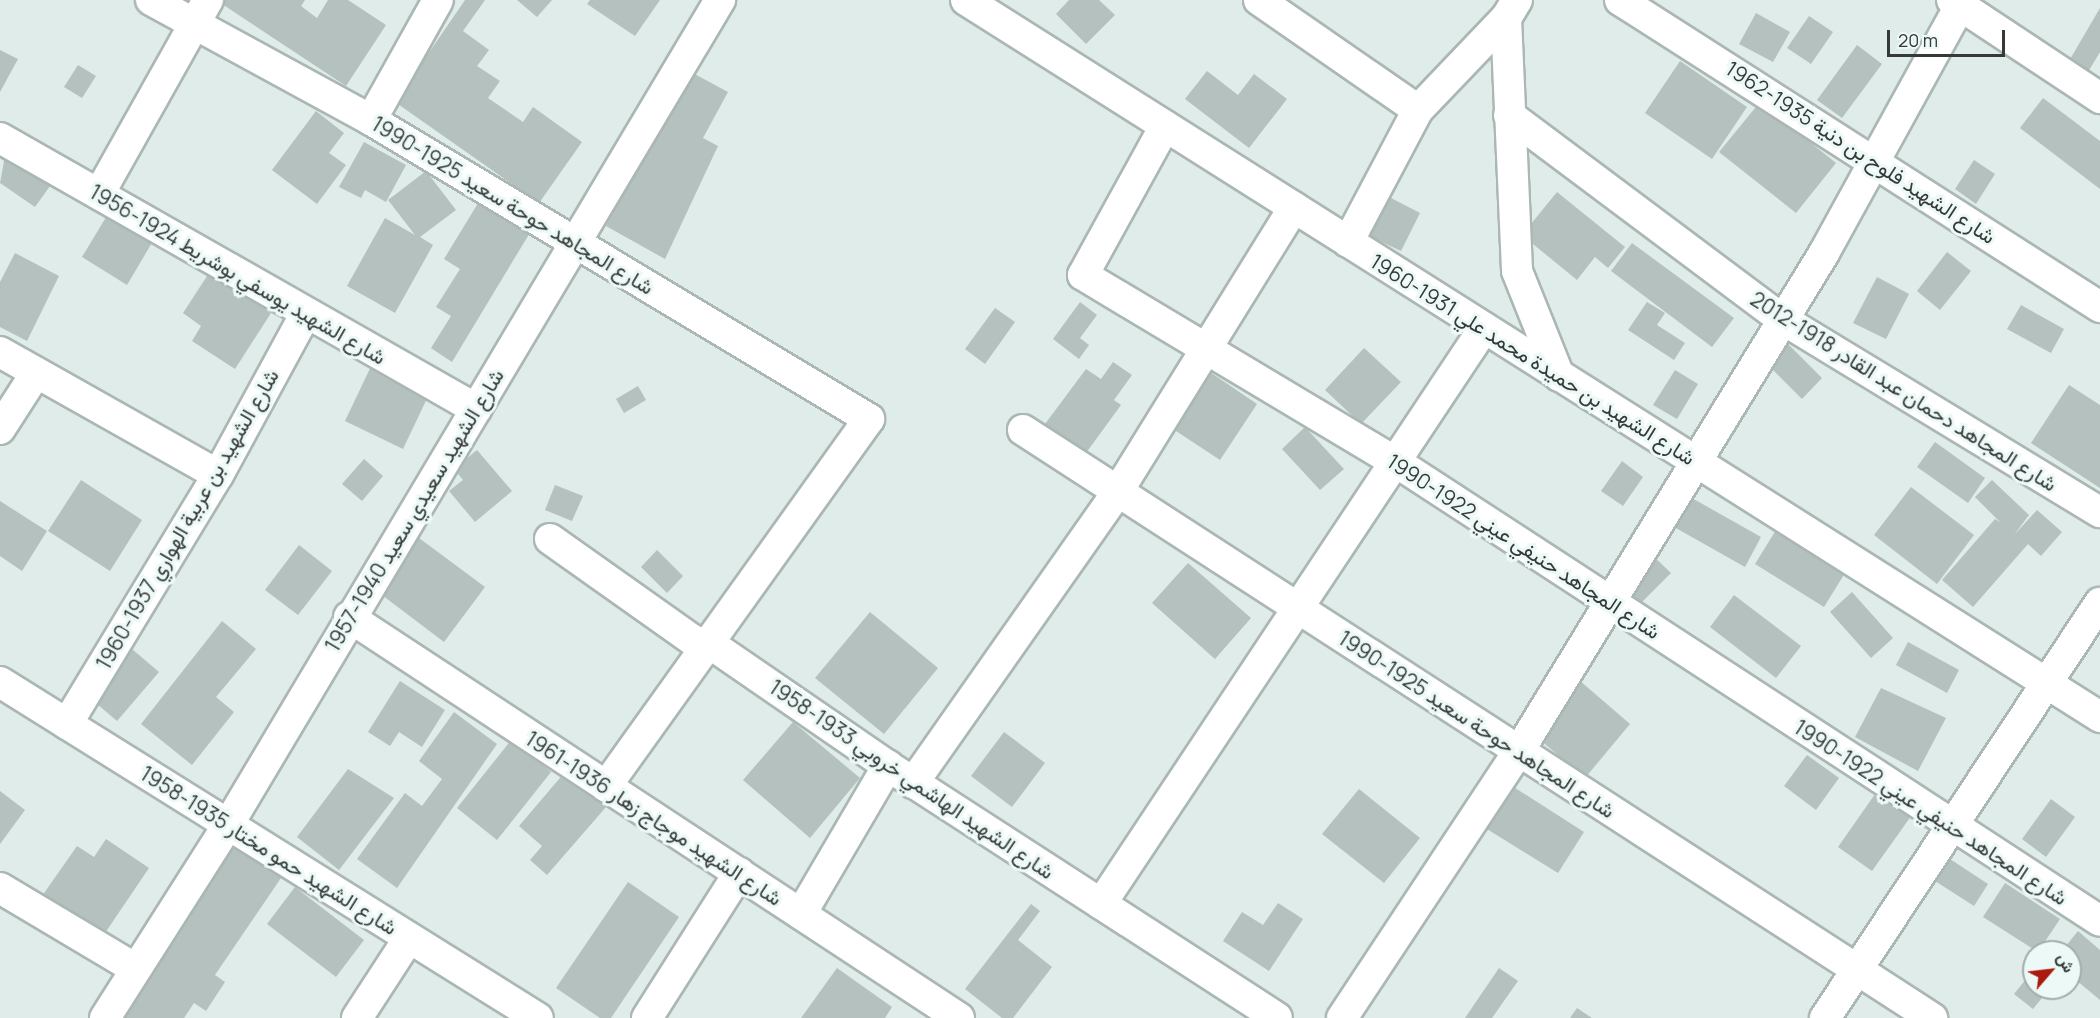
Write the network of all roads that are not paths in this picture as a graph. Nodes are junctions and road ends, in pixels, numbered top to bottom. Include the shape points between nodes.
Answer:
1 (151, 0) edge
2 (438, 0) edge
3 (720, 0) edge
4 (966, 0) edge
5 (1259, 0) edge
6 (1620, 0) edge
7 (1958, 2) edge
8 (1512, 9) edge
9 (201, 13) edge
10 (2100, 98) edge
11 (1418, 110) junction
12 (1509, 115) junction
13 (371, 120) junction
14 (1165, 126) junction
15 (0, 138) edge
16 (1875, 159) junction
17 (99, 194) junction
18 (1294, 207) junction
19 (573, 241) junction
20 (1347, 242) junction
21 (2100, 307) edge
22 (306, 313) junction
23 (1782, 319) junction
24 (1484, 328) junction
25 (1204, 351) junction
26 (0, 352) edge
27 (36, 373) junction
28 (1559, 376) junction
29 (476, 409) junction
30 (0, 429) edge
31 (1023, 430) dead end
32 (1694, 461) junction
33 (1396, 462) junction
34 (218, 475) junction
35 (1118, 491) junction
36 (2100, 512) edge
37 (550, 538) dead end
38 (1609, 602) junction
39 (2100, 603) edge
40 (1299, 609) junction
41 (349, 617) junction
42 (709, 643) junction
43 (0, 682) edge
44 (2047, 684) junction
45 (2100, 717) edge
46 (67, 724) junction
47 (1519, 751) junction
48 (888, 766) junction
49 (913, 783) junction
50 (606, 786) junction
51 (228, 825) junction
52 (1952, 826) junction
53 (739, 873) junction
54 (0, 888) edge
55 (1101, 904) junction
56 (801, 914) junction
57 (2100, 921) edge
58 (409, 938) junction
59 (136, 969) junction
60 (1857, 970) junction
61 (944, 1014) edge
62 (105, 1018) edge
63 (357, 1018) edge
64 (538, 1018) edge
65 (647, 1018) edge
66 (1276, 1018) edge
67 (1342, 1018) edge
68 (1825, 1018) edge
69 (1932, 1018) edge

1 - 9 street, شارع المجاهد حوحة سعيد 1925-1990
2 - 13 street
3 - 19 street, شارع الشهيد سعيدي سعيد 1940-1957
4 - 14 street, شارع الشهيد بن حميدة محمد علي 1931-1960
5 - 11 street
6 - 16 street, شارع الشهيد فلوح بن دنية 1935-1962
7 - 10 street
7 - 16 street
8 - 11 street
8 - 12 street
9 - 13 street, شارع المجاهد حوحة سعيد 1925-1990
9 - 17 street
11 - 20 street
12 - 23 street, شارع المجاهد دحمان عبد القادر 1918-2012
12 - 28 street via 1517,271
13 - 19 street, شارع المجاهد حوحة سعيد 1925-1990
14 - 18 street, شارع الشهيد بن حميدة محمد علي 1931-1960
14 - 25 street, شارع المجاهد حنيفي عيني 1922-1990 via 1083,275
15 - 17 street, شارع الشهيد يوسفي بوشريط 1924-1956
16 - 21 street, شارع الشهيد فلوح بن دنية 1935-1962
16 - 23 street
17 - 22 street, شارع الشهيد يوسفي بوشريط 1924-1956
18 - 20 street, شارع الشهيد بن حميدة محمد علي 1931-1960
18 - 25 street
19 - 29 street, شارع الشهيد سعيدي سعيد 1940-1957
19 - 42 street, شارع المجاهد حوحة سعيد 1925-1990 via 869,419
20 - 24 street, شارع الشهيد بن حميدة محمد علي 1931-1960
22 - 29 street, شارع الشهيد يوسفي بوشريط 1924-1956
22 - 34 street, شارع الشهيد بن عربية الهواري 1937-1960
23 - 32 street
23 - 36 street, شارع المجاهد دحمان عبد القادر 1918-2012
24 - 28 street, شارع الشهيد بن حميدة محمد علي 1931-1960
24 - 33 street
25 - 33 street, شارع المجاهد حنيفي عيني 1922-1990
25 - 35 street
26 - 27 street
27 - 30 street
27 - 34 street
28 - 32 street, شارع الشهيد بن حميدة محمد علي 1931-1960
29 - 41 street, شارع الشهيد سعيدي سعيد 1940-1957
31 - 35 street, شارع المجاهد حوحة سعيد 1925-1990
32 - 38 street
32 - 44 street, شارع الشهيد بن حميدة محمد علي 1931-1960
33 - 38 street, شارع المجاهد حنيفي عيني 1922-1990
33 - 40 street
34 - 46 street, شارع الشهيد بن عربية الهواري 1937-1960
35 - 40 street, شارع المجاهد حوحة سعيد 1925-1990
35 - 49 street
37 - 42 street, شارع الشهيد الهاشمي خروبي 1933-1958 via 694,641
38 - 47 street
38 - 52 street, شارع المجاهد حنيفي عيني 1922-1990
39 - 44 street
40 - 47 street, شارع المجاهد حوحة سعيد 1925-1990
40 - 55 street
41 - 50 street, شارع الشهيد موجاج زهار 1936-1961
41 - 51 street, شارع الشهيد سعيدي سعيد 1940-1957
42 - 48 street, شارع الشهيد الهاشمي خروبي 1933-1958
42 - 50 street
43 - 46 street, شارع الشهيد حمو مختار 1935-1958
44 - 45 street, شارع الشهيد بن حميدة محمد علي 1931-1960
44 - 52 street
46 - 51 street, شارع الشهيد حمو مختار 1935-1958
47 - 60 street, شارع المجاهد حوحة سعيد 1925-1990
47 - 67 street
48 - 49 street, شارع الشهيد الهاشمي خروبي 1933-1958
48 - 56 street
49 - 55 street, شارع الشهيد الهاشمي خروبي 1933-1958
50 - 53 street, شارع الشهيد موجاج زهار 1936-1961
51 - 58 street, شارع الشهيد حمو مختار 1935-1958
51 - 59 street, شارع الشهيد سعيدي سعيد 1940-1957
52 - 57 street, شارع المجاهد حنيفي عيني 1922-1990
52 - 60 street
53 - 56 street, شارع الشهيد موجاج زهار 1936-1961
53 - 65 street
54 - 59 street
55 - 66 street, شارع الشهيد الهاشمي خروبي 1933-1958
56 - 61 street, شارع الشهيد موجاج زهار 1936-1961
58 - 63 street
58 - 64 street, شارع الشهيد حمو مختار 1935-1958
59 - 62 street, شارع الشهيد سعيدي سعيد 1940-1957
60 - 68 street
60 - 69 street, شارع المجاهد حوحة سعيد 1925-1990

